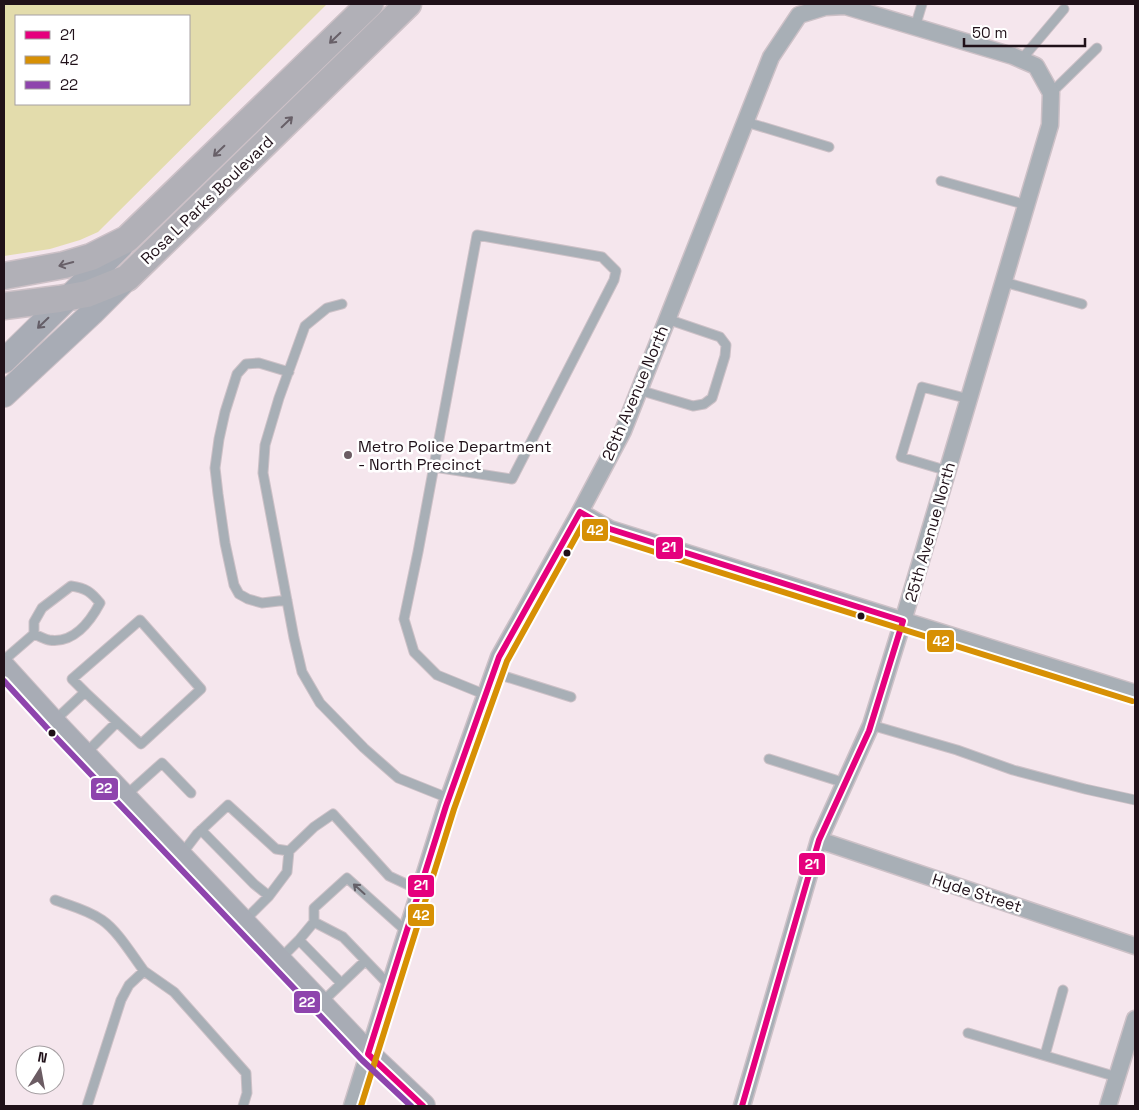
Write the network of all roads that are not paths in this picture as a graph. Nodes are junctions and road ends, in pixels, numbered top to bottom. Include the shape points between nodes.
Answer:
1 (370, 4) edge
2 (408, 4) edge
3 (922, 4) edge
4 (872, 9) edge
5 (1064, 9) dead end
6 (915, 27) junction
7 (1097, 48) dead end
8 (1021, 60) junction
9 (1050, 93) junction
10 (746, 122) junction
11 (829, 147) dead end
12 (942, 180) dead end
13 (1027, 205) junction
14 (127, 239) junction
15 (4, 276) edge
16 (127, 278) junction
17 (1004, 282) junction
18 (69, 298) junction
19 (342, 304) dead end
20 (1082, 304) dead end
21 (4, 306) edge
22 (667, 319) junction
23 (4, 361) edge
24 (289, 372) junction
25 (639, 390) junction
26 (4, 395) edge
27 (969, 400) junction
28 (434, 467) junction
29 (948, 471) junction
30 (580, 512) junction
31 (287, 600) junction
32 (903, 621) junction
33 (34, 634) junction
34 (4, 660) edge
35 (4, 668) edge
36 (494, 673) junction
37 (85, 692) junction
38 (1135, 693) edge
39 (486, 695) junction
40 (571, 697) dead end
41 (53, 722) junction
42 (117, 722) junction
43 (871, 725) junction
44 (84, 755) junction
45 (768, 759) dead end
46 (845, 783) junction
47 (190, 793) dead end
48 (124, 797) junction
49 (448, 798) junction
50 (1135, 800) edge
51 (201, 830) junction
52 (819, 840) junction
53 (288, 851) junction
54 (180, 856) junction
55 (420, 890) junction
56 (269, 896) junction
57 (55, 900) dead end
58 (243, 922) junction
59 (314, 922) junction
60 (406, 931) junction
61 (299, 940) junction
62 (1135, 946) edge
63 (279, 960) junction
64 (365, 961) junction
65 (144, 971) junction
66 (341, 983) junction
67 (389, 985) junction
68 (1063, 990) dead end
69 (320, 1004) junction
70 (1135, 1019) edge
71 (968, 1033) dead end
72 (368, 1054) junction
73 (1045, 1056) junction
74 (1124, 1073) edge
75 (87, 1106) edge
76 (243, 1106) edge
77 (352, 1106) edge
78 (423, 1106) edge
79 (742, 1106) edge
80 (1108, 1106) edge

1 -> 14 main road, Rosa L Parks Boulevard
16 -> 2 main road, Rosa L Parks Boulevard
3 - 6 lane
4 - 6 street, 26th Avenue North
4 - 10 street, 26th Avenue North via 826,7 799,15 772,57
5 - 8 lane
6 - 8 street, 26th Avenue North
7 - 9 lane
8 - 9 street, 26th Avenue North via 1036,66
9 - 13 street, 25th Avenue North via 1050,125
10 - 11 lane
10 - 22 street, 26th Avenue North
12 - 13 lane
13 - 17 street, 25th Avenue North
14 -> 15 main road via 91,257
14 - 18 main road, Rosa L Parks Boulevard
16 - 18 main road
16 - 26 main road, Rosa L Parks Boulevard
17 - 20 lane
17 - 27 street, 25th Avenue North
18 - 21 main road
18 -> 23 main road, Rosa L Parks Boulevard
19 - 24 lane via 327,308 305,326
22 - 25 street, 26th Avenue North
22 - 25 lane via 720,337 726,345 712,398 693,406
24 - 31 lane via 265,445 263,473
24 - 31 lane via 259,363 246,364 238,374 225,412 216,468 225,543 234,585 239,594 262,603
25 - 30 street, 26th Avenue North via 623,431
27 - 29 street, 25th Avenue North
27 - 29 lane via 922,387 914,413 901,457
28 - 28 lane via 477,235 602,257 616,271 614,280 512,480
28 - 39 lane via 404,619 414,652 437,675
29 - 32 street, 25th Avenue North
30 - 32 street via 610,529
30 - 36 street, 26th Avenue North via 499,657
31 - 49 lane via 302,672 320,703 398,778
32 - 38 street
32 - 43 street, 25th Avenue North
33 - 33 lane via 49,640 62,640 77,633 100,603 92,593 71,586 42,608 34,622
33 - 34 lane
35 - 41 main road
36 - 39 street, 26th Avenue North
36 - 40 lane
37 - 41 lane
37 - 42 lane
37 - 42 lane via 72,679 140,620 201,689 141,744
39 - 49 street, 26th Avenue North
41 - 44 main road
42 - 44 lane
43 - 46 street, 25th Avenue North
43 - 50 lane via 1013,770
44 - 48 main road
45 - 46 lane
46 - 52 street, 25th Avenue North
47 - 48 lane via 162,763
48 - 54 main road
49 - 55 street, 26th Avenue North
51 - 53 lane via 228,805 276,849
51 - 54 lane
51 - 56 lane
52 - 62 street, Hyde Street
52 - 79 street, 25th Avenue North
53 - 55 lane via 333,814 388,876
53 - 56 lane via 287,872
54 - 58 main road
55 - 60 street, 26th Avenue North
56 - 58 lane
57 - 65 lane via 89,912 103,921
58 - 63 main road
60 -> 59 lane via 346,878 314,908
59 - 61 lane
59 - 64 lane via 342,937
60 - 67 street, 26th Avenue North
61 - 63 lane
61 - 66 lane
63 - 69 main road
64 - 66 lane
64 - 67 lane
65 - 75 lane via 129,985 121,1000
65 - 76 lane via 174,992 246,1073 248,1093
66 - 69 lane
67 - 72 street, 26th Avenue North
68 - 73 lane
69 - 72 main road
70 - 74 street
71 - 73 lane
72 - 77 street, 26th Avenue North
72 - 78 main road
73 - 74 lane
74 - 80 street

